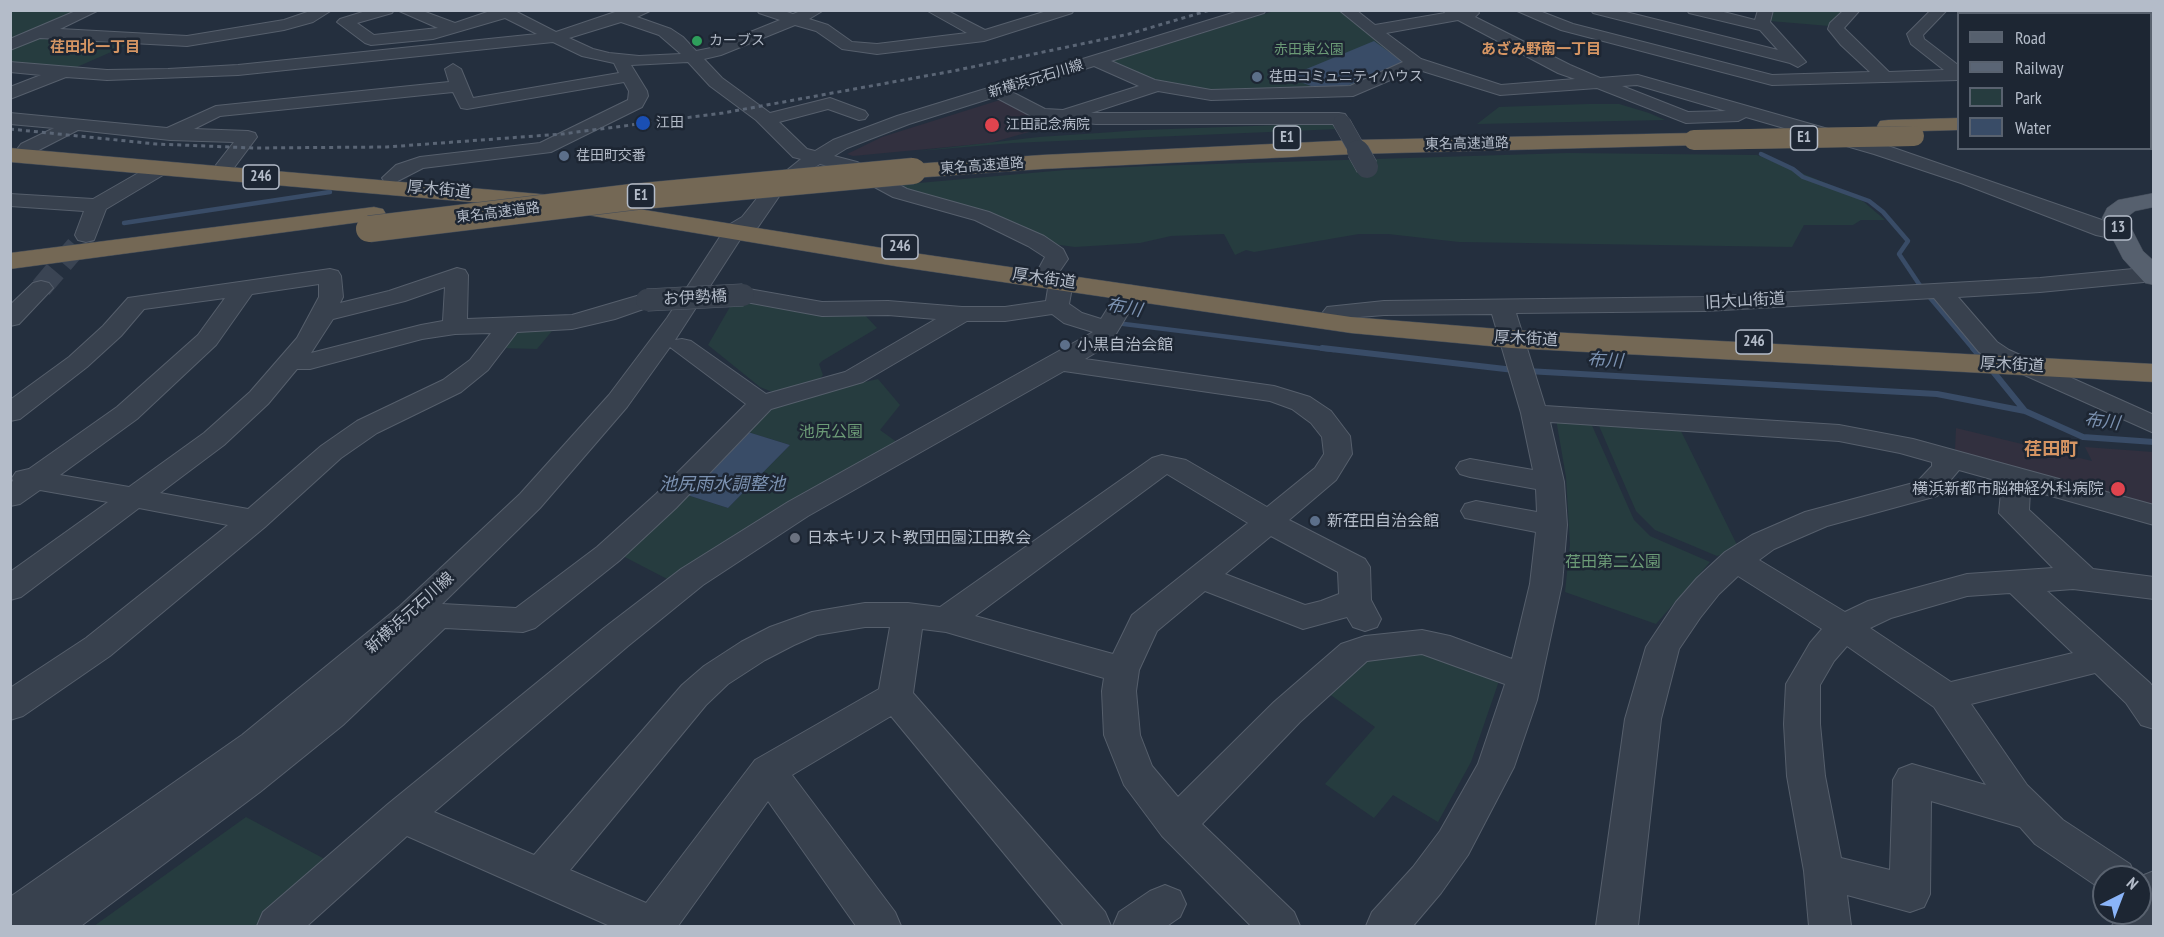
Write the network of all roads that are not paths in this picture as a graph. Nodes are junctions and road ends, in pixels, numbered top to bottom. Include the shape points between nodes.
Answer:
1 (92, 10) edge
2 (324, 10) edge
3 (387, 10) edge
4 (404, 10) edge
5 (602, 10) edge
6 (645, 10) edge
7 (764, 10) edge
8 (817, 10) edge
9 (933, 10) edge
10 (1067, 10) edge
11 (1259, 10) edge
12 (1346, 10) edge
13 (1488, 10) edge
14 (1522, 10) edge
15 (1598, 10) edge
16 (1694, 10) edge
17 (1853, 10) edge
18 (1940, 10) edge
19 (503, 12) edge
20 (1454, 13) edge
21 (622, 18) junction
22 (1766, 19) edge
23 (794, 20) junction
24 (284, 25) junction
25 (454, 28) junction
26 (1374, 30) junction
27 (38, 33) junction
28 (984, 36) junction
29 (555, 37) junction
30 (10, 45) edge
31 (448, 49) junction
32 (690, 57) junction
33 (1794, 59) junction
34 (307, 61) junction
35 (1096, 61) junction
36 (1415, 63) junction
37 (10, 67) edge
38 (625, 68) junction
39 (238, 70) junction
40 (62, 72) junction
41 (1957, 72) edge
42 (1957, 74) edge
43 (1885, 77) junction
44 (1814, 79) junction
45 (1596, 82) junction
46 (458, 86) junction
47 (1156, 86) junction
48 (996, 91) junction
49 (10, 94) edge
50 (216, 111) junction
51 (859, 115) dead end
52 (1764, 115) junction
53 (1064, 116) junction
54 (10, 118) edge
55 (766, 121) junction
56 (76, 124) junction
57 (1679, 124) junction
58 (1957, 124) edge
59 (170, 134) junction
60 (1957, 135) edge
61 (16, 150) edge
62 (817, 156) junction
63 (226, 165) junction
64 (908, 165) junction
65 (1367, 167) dead end
66 (160, 168) junction
67 (392, 178) junction
68 (10, 200) edge
69 (2154, 201) edge
70 (97, 206) junction
71 (372, 221) junction
72 (746, 229) junction
73 (2120, 234) junction
74 (86, 235) tunnel mouth
75 (10, 261) edge
76 (2152, 276) edge
77 (10, 277) edge
78 (1065, 282) junction
79 (245, 287) junction
80 (41, 288) tunnel mouth
81 (1129, 292) junction
82 (1932, 292) junction
83 (324, 314) junction
84 (962, 314) junction
85 (10, 320) edge
86 (510, 325) junction
87 (1109, 325) junction
88 (455, 327) junction
89 (1512, 344) junction
90 (682, 346) junction
91 (2012, 360) junction
92 (291, 362) junction
93 (1061, 363) junction
94 (2154, 363) edge
95 (2154, 373) edge
96 (762, 403) junction
97 (10, 413) edge
98 (1534, 413) junction
99 (2154, 425) edge
100 (1947, 457) junction
101 (1470, 469) dead end
102 (2017, 476) junction
103 (23, 478) edge
104 (1550, 482) junction
105 (10, 497) edge
106 (135, 498) junction
107 (1490, 509) dead end
108 (2154, 514) edge
109 (254, 520) junction
110 (1269, 522) junction
111 (1552, 525) junction
112 (1736, 560) junction
113 (1200, 576) junction
114 (2084, 579) junction
115 (2015, 580) junction
116 (2154, 588) edge
117 (10, 589) edge
118 (425, 615) junction
119 (908, 615) junction
120 (946, 620) junction
121 (1844, 627) junction
122 (2101, 659) junction
123 (1122, 670) junction
124 (1524, 677) junction
125 (895, 696) junction
126 (1946, 697) junction
127 (10, 706) edge
128 (2154, 715) edge
129 (768, 771) junction
130 (2033, 815) junction
131 (402, 816) junction
132 (1176, 824) junction
133 (2095, 865) edge
134 (1824, 871) junction
135 (541, 876) junction
136 (10, 921) edge
137 (654, 926) edge
138 (49, 927) edge
139 (278, 927) edge
140 (880, 927) edge
141 (1090, 927) edge
142 (1279, 927) edge
143 (1387, 927) edge
144 (1617, 927) edge
145 (1830, 927) edge

1 - 27 street
2 - 24 street
3 - 25 street via 345,22 371,40
4 - 25 street
5 - 21 street
6 - 21 street
7 - 23 street
8 - 23 street
9 - 28 street
10 - 28 street
11 - 35 street, 新横浜元石川線
12 - 26 street
13 - 20 street
14 - 44 street via 1567,27 1772,80
15 - 33 street
16 - 22 street
17 - 43 street via 1836,29
18 - 41 street via 1916,34 1917,41
19 - 25 street
19 - 29 street
20 - 26 street
20 - 45 street via 1525,51
21 - 29 street
21 - 32 street via 665,32
22 - 33 street
23 - 28 street via 822,28 859,49
23 - 32 street via 725,49
24 - 27 street via 171,41
24 - 34 street
26 - 36 street
27 - 30 street
29 - 31 street
29 - 38 street
31 - 34 street
31 - 46 street
32 - 38 street
32 - 55 street
33 - 44 street
34 - 39 street
35 - 47 street
35 - 48 street, 新横浜元石川線
36 - 45 street via 1500,90
36 - 47 street via 1353,91 1212,95
37 - 40 street
38 - 46 street via 467,104
38 - 67 street via 638,91 636,102 544,148 420,163
39 - 40 street via 106,75
39 - 50 street
40 - 49 street
42 - 43 street
43 - 44 street
45 - 52 street via 1635,80
45 - 57 street
46 - 50 street
47 - 53 street
48 - 53 street via 1041,114
48 - 62 street, 新横浜元石川線 via 885,126
50 - 59 street
51 - 55 street via 830,103
52 - 57 street
52 - 73 street via 1939,169
53 - 65 street, bridge via 1339,118
54 - 56 street
55 - 62 street via 794,149
56 - 59 street
56 - 61 street
57 - 58 highway, 東名高速道路 / E1
57 - 64 highway, 東名高速道路 / E1 via 1126,145
59 - 63 street via 248,137
60 - 64 highway, 東名高速道路 / E1, bridge via 1343,148
61 - 63 highway, 厚木街道 / 246
61 - 66 highway, 厚木街道 / 246
62 - 72 street, 新横浜元石川線 via 773,191
62 - 78 street via 863,171 900,193 982,216 1036,241 1055,254
63 - 67 highway, 厚木街道 / 246
64 - 71 highway, 東名高速道路 / E1, bridge
66 - 70 street
66 - 72 highway, 厚木街道 / 246 via 477,194
67 - 72 highway, 厚木街道 / 246 via 563,194
68 - 70 street
69 - 73 main road, 13 via 2130,204 2116,213
70 - 74 street
71 - 75 highway, 東名高速道路 / E1
71 - 77 highway, 東名高速道路 / E1
72 - 78 highway, 厚木街道 / 246 via 907,260
72 - 90 street, 新横浜元石川線
72 - 118 street, 新横浜元石川線 via 618,401
73 - 76 main road, 13
76 - 82 street, 旧大山街道
78 - 81 highway, 厚木街道 / 246
78 - 84 street, お伊勢橋 via 1005,314
78 - 87 street via 1073,318
78 - 89 highway, 厚木街道 / 246 via 1417,322
79 - 83 street via 330,276 331,297
79 - 97 street via 136,303 78,362
79 - 103 street via 207,340 127,413
80 - 85 street
81 - 87 street
81 - 89 highway, 厚木街道 / 246
82 - 89 street, 旧大山街道 via 1695,304
82 - 91 street via 1988,347
83 - 88 street via 397,296 457,275
83 - 92 street
84 - 86 street, お伊勢橋, bridge via 888,308 822,309 743,295 647,300 572,322
84 - 96 street via 854,377
86 - 88 street, お伊勢橋
86 - 109 street via 479,365 452,386 367,427 331,452
87 - 93 street via 1101,339
88 - 92 street, お伊勢橋
89 - 91 highway, 厚木街道 / 246
89 - 98 street
90 - 96 street
90 - 118 street, 新横浜元石川線 via 547,510
91 - 94 highway, 厚木街道 / 246
91 - 95 highway, 厚木街道 / 246
91 - 99 street
92 - 106 street via 214,439
93 - 110 street via 1274,394 1321,417 1336,436 1338,454 1326,474
93 - 131 street via 798,509 692,577
96 - 118 street via 608,554 523,620
98 - 100 street via 1839,433
98 - 104 street
100 - 102 street
100 - 112 street via 1946,468 1928,489 1816,519 1763,542
101 - 104 street
102 - 108 street
102 - 114 street via 2014,513
103 - 105 street
103 - 106 street
104 - 111 street
106 - 109 street
106 - 117 street
107 - 111 street
109 - 127 street via 98,647
110 - 113 street
110 - 113 street via 1354,567 1360,610 1303,617
110 - 120 street via 1176,466 1162,465
111 - 124 street via 1546,584
112 - 121 street
112 - 144 street via 1694,602 1663,647 1643,719
113 - 123 street via 1144,624
114 - 115 street
114 - 116 street
115 - 121 street via 1967,585 1917,598 1881,609
115 - 122 street
118 - 136 street, 新横浜元石川線 via 255,745
118 - 138 street, 新横浜元石川線 via 330,715 247,782
119 - 120 street
119 - 125 street
119 - 135 street via 865,615 812,624 763,646 716,675 694,695
120 - 123 street
121 - 126 street
121 - 134 street via 1822,652 1803,684 1806,776
122 - 126 street
122 - 128 street via 2138,693
123 - 132 street via 1122,735 1137,774
124 - 132 street via 1422,642 1353,654 1287,712
124 - 143 street via 1495,767 1477,804 1427,880
125 - 129 street
125 - 141 street
126 - 130 street via 2014,796
129 - 137 street
129 - 140 street
130 - 133 street via 2049,832
130 - 134 street via 1912,780 1910,894
131 - 135 street
131 - 139 street
132 - 142 street
134 - 145 street
135 - 137 street

